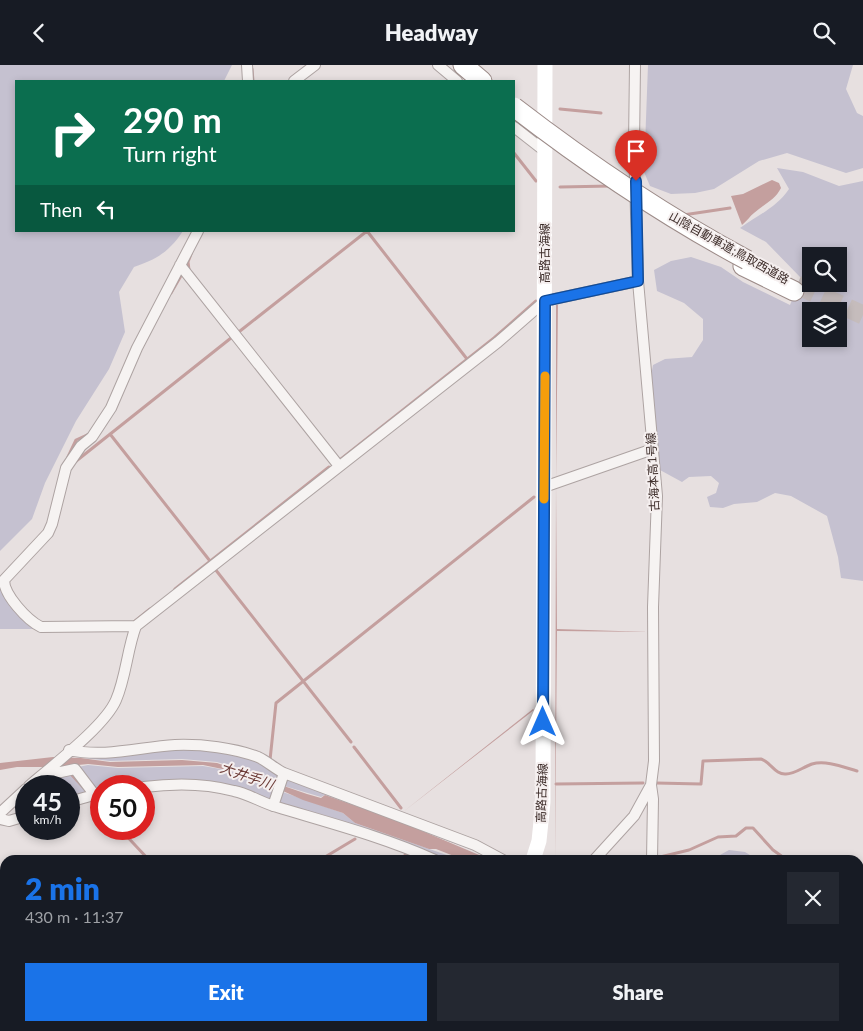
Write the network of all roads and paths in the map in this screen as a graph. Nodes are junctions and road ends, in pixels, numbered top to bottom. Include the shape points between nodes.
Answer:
1 (248, 65) edge
2 (315, 65) edge
3 (438, 65) edge
4 (451, 65) edge
5 (462, 65) edge
6 (545, 65) edge
7 (635, 65) edge
8 (248, 80) edge
9 (295, 80) edge
10 (456, 80) edge
11 (469, 80) edge
12 (481, 80) edge
13 (515, 108) edge
14 (515, 118) edge
15 (515, 128) edge
16 (546, 152) junction
17 (197, 232) edge
18 (745, 263) junction
19 (180, 265) junction
20 (638, 281) junction
21 (795, 288) tunnel mouth
22 (545, 301) junction
23 (653, 449) junction
24 (339, 467) junction
25 (544, 487) junction
26 (136, 626) junction
27 (68, 751) junction
28 (45, 772) junction
29 (284, 773) junction
30 (42, 775) edge
31 (90, 785) edge
32 (155, 785) edge
33 (651, 785) junction
34 (15, 799) edge
35 (273, 806) junction
36 (0, 813) edge
37 (0, 819) edge
38 (15, 819) edge
39 (422, 855) edge
40 (494, 855) edge
41 (535, 855) edge
42 (599, 855) edge
43 (652, 855) edge

1 - 8 street
2 - 9 street
3 - 10 street
4 - 11 highway
5 - 12 highway
6 - 16 main road, 高路古海線
7 - 20 street, 古海本高1号線
13 - 18 highway, 山陰自動車道;鳥取西道路, bridge via 573,152
14 - 18 highway, 山陰自動車道;鳥取西道路 via 568,159 685,234
15 - 16 street
16 - 22 main road, 高路古海線
17 - 19 street
18 - 21 highway, 山陰自動車道;鳥取西道路
19 - 24 street
19 - 26 street via 137,348 111,408 66,468 48,533 4,579 7,592 40,627
20 - 22 street
20 - 23 street, 古海本高1号線
22 - 24 street
22 - 25 main road, 高路古海線
23 - 25 street
23 - 33 street, 古海本高1号線 via 657,496 653,607 654,761
24 - 26 street
25 - 41 main road, 高路古海線 via 543,802
26 - 27 street via 116,700 105,718
27 - 28 street
27 - 29 street via 122,752 176,745 214,748 260,757
28 - 30 street
28 - 31 street via 75,769
29 - 35 street
29 - 40 street via 475,845
32 - 35 street via 171,783 211,786 236,791
33 - 42 street, 古海本高1号線 via 634,816
33 - 43 street
34 - 36 street
35 - 39 street via 319,817
37 - 38 street

